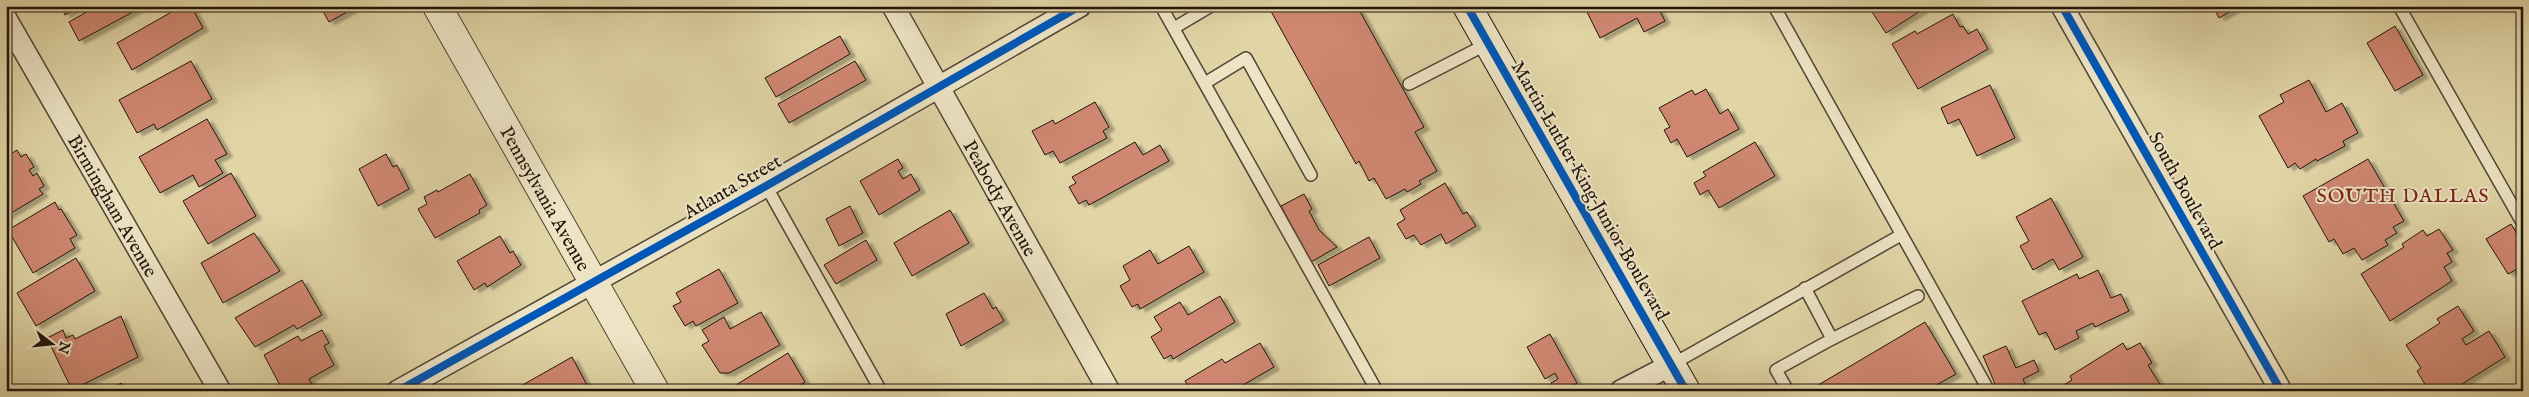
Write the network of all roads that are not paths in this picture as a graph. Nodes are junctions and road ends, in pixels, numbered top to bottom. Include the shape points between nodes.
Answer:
1 (437, 6) edge
2 (893, 6) edge
3 (1080, 6) edge
4 (1162, 6) edge
5 (1211, 6) edge
6 (1467, 6) edge
7 (1774, 6) edge
8 (2062, 6) edge
9 (2399, 6) edge
10 (6, 19) edge
11 (1174, 28) junction
12 (1489, 43) junction
13 (1204, 83) junction
14 (1408, 84) dead end
15 (938, 87) junction
16 (1311, 175) dead end
17 (766, 186) junction
18 (2523, 224) edge
19 (1902, 235) junction
20 (594, 283) junction
21 (1805, 288) junction
22 (1918, 296) dead end
23 (1832, 339) junction
24 (1671, 365) junction
25 (220, 391) edge
26 (398, 391) edge
27 (655, 391) edge
28 (881, 391) edge
29 (1109, 391) edge
30 (1377, 391) edge
31 (1621, 391) edge
32 (1686, 391) edge
33 (1788, 391) edge
34 (1989, 391) edge
35 (2281, 391) edge

1 - 20 main road, Pennsylvania Avenue
2 - 15 street, Peabody Avenue
3 - 15 street, Atlanta Street
4 - 11 lane
5 - 11 lane
6 - 12 main road, Martin Luther King Junior Boulevard
7 - 19 lane
8 - 35 street, South Boulevard
9 - 18 lane
10 - 25 street, Birmingham Avenue
11 - 13 lane
12 - 14 lane
12 - 24 main road, Martin Luther King Junior Boulevard
13 - 16 lane via 1246,58
13 - 30 lane
15 - 17 street, Atlanta Street
15 - 29 street, Peabody Avenue
17 - 20 street, Atlanta Street
17 - 28 lane
19 - 21 lane
19 - 34 lane
20 - 26 street, Atlanta Street
20 - 27 main road, Pennsylvania Avenue
21 - 23 lane
21 - 24 lane
22 - 23 lane
23 - 33 lane via 1776,370
24 - 31 street
24 - 32 main road, Martin Luther King Junior Boulevard

